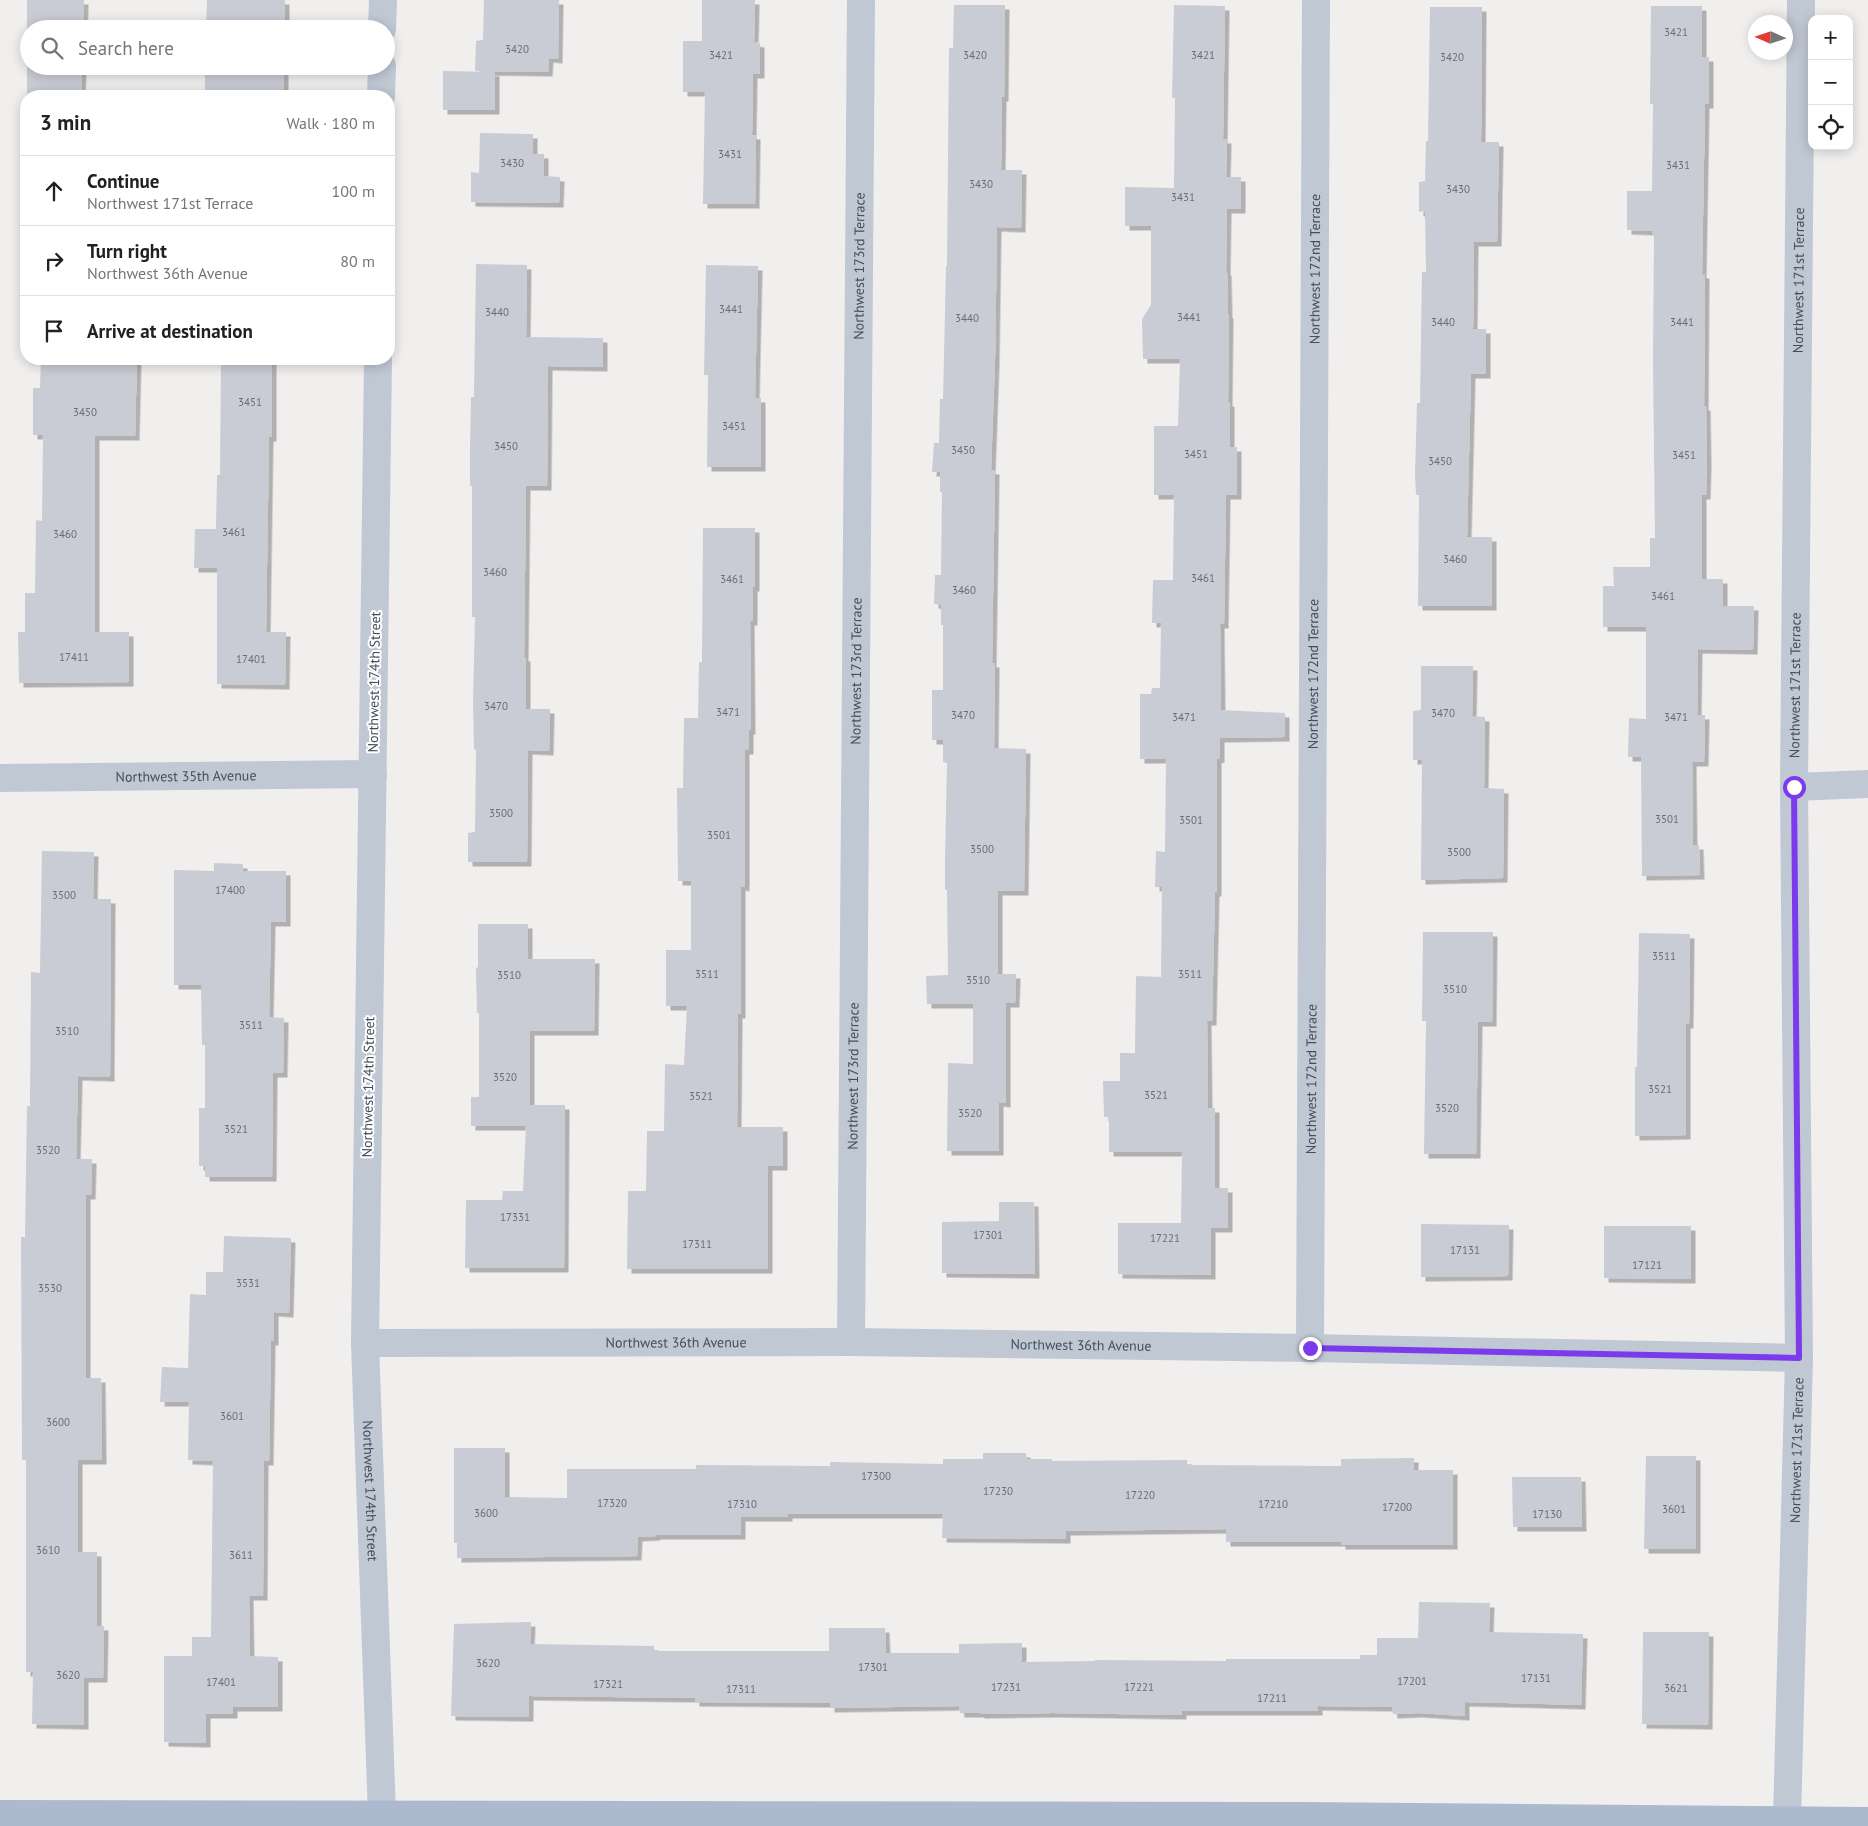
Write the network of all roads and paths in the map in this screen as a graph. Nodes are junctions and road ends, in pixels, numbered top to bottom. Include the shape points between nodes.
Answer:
1 (383, 0) edge
2 (861, 0) edge
3 (1316, 0) edge
4 (1801, 0) edge
5 (382, 20) edge
6 (382, 75) edge
7 (381, 90) edge
8 (378, 365) edge
9 (373, 774) junction
10 (0, 778) edge
11 (1868, 784) edge
12 (1794, 787) junction
13 (851, 1342) junction
14 (365, 1343) junction
15 (1310, 1348) junction
16 (1799, 1358) junction
17 (0, 1814) edge
18 (382, 1814) junction
19 (1787, 1820) junction
20 (1302, 1821) edge
21 (1868, 1821) edge

1 - 5 street
2 - 13 street, Northwest 173rd Terrace
3 - 15 street, Northwest 172nd Terrace
4 - 12 street, Northwest 171st Terrace
6 - 7 street
8 - 9 street, Northwest 174th Street
9 - 10 street, Northwest 35th Avenue
9 - 14 street, Northwest 174th Street
11 - 12 street
12 - 16 street, Northwest 171st Terrace
13 - 14 street, Northwest 36th Avenue
13 - 15 street, Northwest 36th Avenue
14 - 18 street, Northwest 174th Street
15 - 16 street, Northwest 36th Avenue
16 - 19 street, Northwest 171st Terrace
17 - 18 main road
18 - 20 main road
19 - 20 main road
19 - 21 main road

